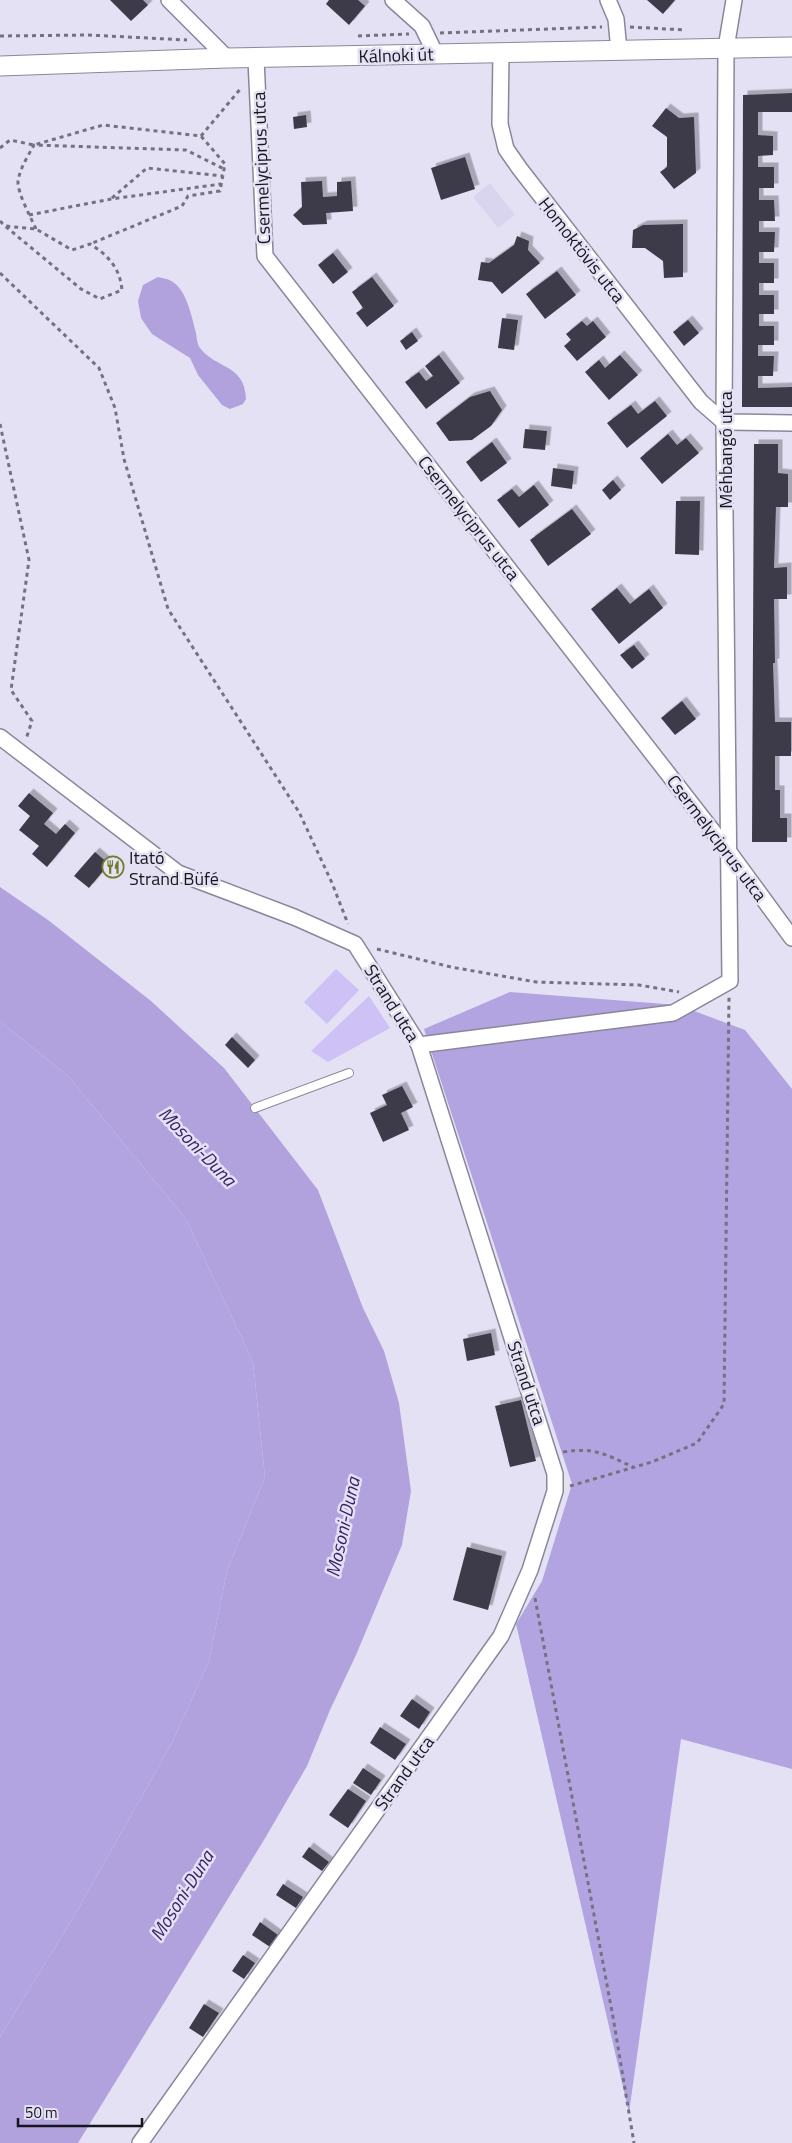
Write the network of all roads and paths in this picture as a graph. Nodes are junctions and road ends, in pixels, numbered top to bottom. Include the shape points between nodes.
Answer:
1 (169, 0) edge
2 (393, 0) edge
3 (608, 0) edge
4 (734, 0) edge
5 (617, 26) junction
6 (692, 30) dead end
7 (426, 34) junction
8 (0, 36) edge
9 (348, 37) dead end
10 (212, 42) junction
11 (792, 47) edge
12 (726, 48) junction
13 (620, 52) junction
14 (435, 53) junction
15 (501, 53) junction
16 (227, 58) junction
17 (256, 64) junction
18 (0, 66) edge
19 (201, 136) junction
20 (34, 145) junction
21 (0, 148) edge
22 (224, 170) junction
23 (223, 176) junction
24 (222, 184) junction
25 (111, 199) junction
26 (29, 215) junction
27 (0, 221) edge
28 (5, 226) junction
29 (36, 229) junction
30 (90, 244) junction
31 (0, 274) edge
32 (724, 422) junction
33 (792, 423) edge
34 (0, 424) edge
35 (0, 737) edge
36 (21, 754) junction
37 (729, 852) junction
38 (792, 938) edge
39 (355, 944) junction
40 (730, 981) junction
41 (700, 996) junction
42 (418, 1045) junction
43 (349, 1073) dead end
44 (255, 1108) dead end
45 (550, 1454) junction
46 (633, 1468) junction
47 (555, 1490) junction
48 (530, 1570) junction
49 (140, 2143) edge
50 (634, 2143) edge

1 - 10 street
2 - 7 street via 422,26
3 - 5 street
4 - 12 street, Méhbangó utca
5 - 6 path
5 - 7 path
5 - 13 street
7 - 9 path
7 - 14 street
8 - 10 path via 88,35
10 - 16 street
11 - 12 street, Kálnoki út
12 - 13 street, Kálnoki út
12 - 32 street, Méhbangó utca
13 - 15 street, Kálnoki út
14 - 15 street, Kálnoki út
14 - 17 street, Kálnoki út
15 - 32 street, Homoktövis utca via 500,124 506,148 701,402
16 - 17 street, Kálnoki út
16 - 18 street, Kálnoki út
17 - 19 path
17 - 37 street, Csermelyciprus utca via 264,256
19 - 20 path via 103,125
19 - 22 path via 225,164
20 - 21 path via 10,140
20 - 22 path via 186,150
20 - 26 path via 24,162 18,183
22 - 23 path
23 - 24 path
23 - 25 path via 147,168
24 - 25 path
24 - 30 path via 220,191 188,196 182,206
25 - 26 path
26 - 29 path
27 - 28 path
28 - 29 path
28 - 30 path via 81,289 100,299 122,290 121,277 110,261
29 - 30 path via 72,250
31 - 39 path via 99,368 115,408 124,459 168,609 300,812
32 - 33 street
32 - 37 street, Méhbangó utca
34 - 36 path via 29,560 11,690 32,721
35 - 36 street, Strand utca
36 - 39 street, Strand utca via 178,873
37 - 38 street, Csermelyciprus utca
37 - 40 street, Méhbangó utca
39 - 41 path via 450,967 536,982 639,985
39 - 42 street, Strand utca
40 - 41 street
40 - 46 path via 724,1404 697,1443
41 - 42 street via 673,1014
42 - 45 street, Strand utca
43 - 44 lane
45 - 46 path via 591,1450
45 - 47 street, Strand utca
46 - 47 path
47 - 48 street, Strand utca
48 - 49 street, Strand utca via 502,1636
48 - 50 path

